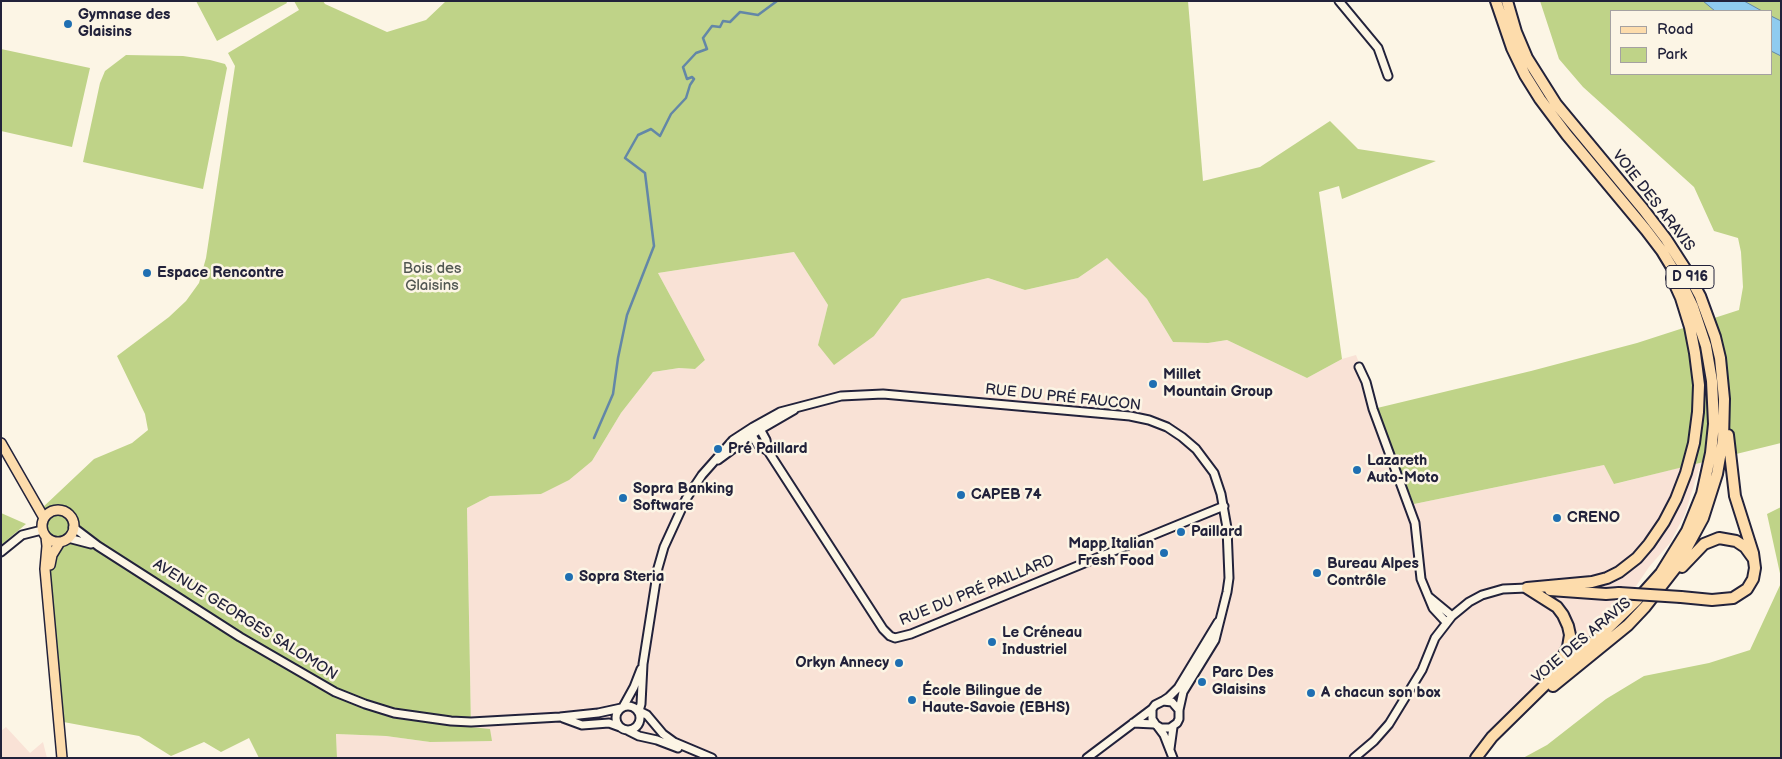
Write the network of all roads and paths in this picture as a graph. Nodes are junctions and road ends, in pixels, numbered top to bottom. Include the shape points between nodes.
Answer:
1 (1339, 1) edge
2 (1496, 1) edge
3 (1507, 1) edge
4 (1388, 76) dead end
5 (1652, 238) junction
6 (1359, 366) dead end
7 (1724, 399) junction
8 (802, 405) junction
9 (760, 429) junction
10 (752, 431) junction
11 (1, 443) edge
12 (768, 451) junction
13 (22, 480) junction
14 (1224, 506) junction
15 (53, 511) junction
16 (44, 518) junction
17 (73, 527) junction
18 (44, 533) junction
19 (64, 540) junction
20 (98, 546) junction
21 (1, 552) edge
22 (1754, 561) junction
23 (1600, 580) junction
24 (47, 585) junction
25 (1527, 588) junction
26 (1619, 593) junction
27 (1427, 595) junction
28 (1655, 595) junction
29 (1452, 616) junction
30 (1221, 618) junction
31 (1446, 622) junction
32 (643, 664) junction
33 (1550, 680) junction
34 (1163, 701) junction
35 (622, 707) junction
36 (1152, 709) junction
37 (1179, 710) junction
38 (639, 711) junction
39 (1514, 716) junction
40 (560, 717) junction
41 (58, 722) junction
42 (1133, 723) junction
43 (1156, 725) junction
44 (1173, 727) junction
45 (624, 728) junction
46 (1170, 750) junction
47 (56, 758) edge
48 (62, 758) edge
49 (699, 758) edge
50 (712, 758) edge
51 (1087, 758) edge
52 (1173, 758) edge
53 (1354, 758) edge
54 (1476, 758) edge

1 - 4 street via 1378,48
2 - 5 highway, VOIE DES ARAVIS / D 916 via 1512,48 1540,99
3 - 7 highway, VOIE DES ARAVIS / D 916 via 1516,32 1547,90 1643,209 1686,270 1700,296 1715,337
5 - 23 highway via 1681,298 1693,340 1699,385 1696,432 1682,486 1657,533 1626,568
5 - 33 highway, VOIE DES ARAVIS / D 916 via 1682,284 1706,346 1712,380 1714,434 1702,494 1686,531 1652,585 1600,637
6 - 27 street via 1415,523 1421,579
7 - 22 highway via 1734,488
7 - 28 highway, VOIE DES ARAVIS / D 916 via 1721,457 1705,510 1677,566
8 - 9 street, RUE DU PRÉ FAUCON
8 - 10 street, RUE DU PRÉ FAUCON via 780,412
8 - 14 street, RUE DU PRÉ FAUCON via 841,396 883,394 1141,418 1160,424 1196,449 1214,473
9 - 10 street
9 - 12 street, RUE DU PRÉ PAILLARD
10 - 12 street, RUE DU PRÉ PAILLARD via 757,444
10 - 32 street, RUE DU PRÉ FAUCON via 713,463 696,483 674,521 658,568
11 - 13 main road
12 - 14 street, RUE DU PRÉ PAILLARD via 883,629 895,638
13 - 15 main road
13 - 16 main road
14 - 30 street, RUE DU PRÉ FAUCON via 1229,578
15 - 16 main road
15 - 17 main road via 66,513
16 - 18 main road
17 - 19 main road
17 - 20 street, AVENUE GEORGES SALOMON
18 - 19 main road via 55,542
18 - 21 street via 22,535
18 - 24 main road
19 - 20 street, AVENUE GEORGES SALOMON
19 - 24 main road via 52,554
20 - 40 street, AVENUE GEORGES SALOMON via 240,637 335,692 365,704 394,713 451,721
22 - 26 highway, bridge via 1754,576 1744,592 1721,600
22 - 28 highway via 1736,541 1723,537 1712,539
23 - 25 highway
23 - 26 highway
24 - 41 main road
25 - 26 highway
25 - 29 street via 1482,595
25 - 33 highway via 1557,607 1568,626 1568,647
27 - 29 street
27 - 31 street via 1433,608
28 - 39 highway, VOIE DES ARAVIS / D 916 via 1628,624
29 - 31 street
30 - 34 street, RUE DU PRÉ FAUCON via 1178,688
30 - 37 street, RUE DU PRÉ FAUCON via 1215,640 1183,692
31 - 53 street via 1389,724
32 - 35 street, RUE DU PRÉ FAUCON
32 - 38 street, RUE DU PRÉ FAUCON
33 - 39 highway, VOIE DES ARAVIS / D 916
34 - 36 street
34 - 37 street via 1172,702
35 - 38 street via 633,706
35 - 40 street, AVENUE GEORGES SALOMON
35 - 45 street via 616,715 617,722
36 - 42 street
36 - 43 street
37 - 44 street via 1179,719
38 - 45 street via 638,725 633,729
38 - 50 street via 674,742
39 - 54 highway, VOIE DES ARAVIS / D 916
40 - 45 street, AVENUE GEORGES SALOMON via 582,725 609,723
41 - 47 main road
41 - 48 main road
42 - 43 street
42 - 51 street
43 - 44 street via 1166,729
43 - 46 street
44 - 46 street
45 - 49 street, AVENUE GEORGES SALOMON
46 - 52 street

